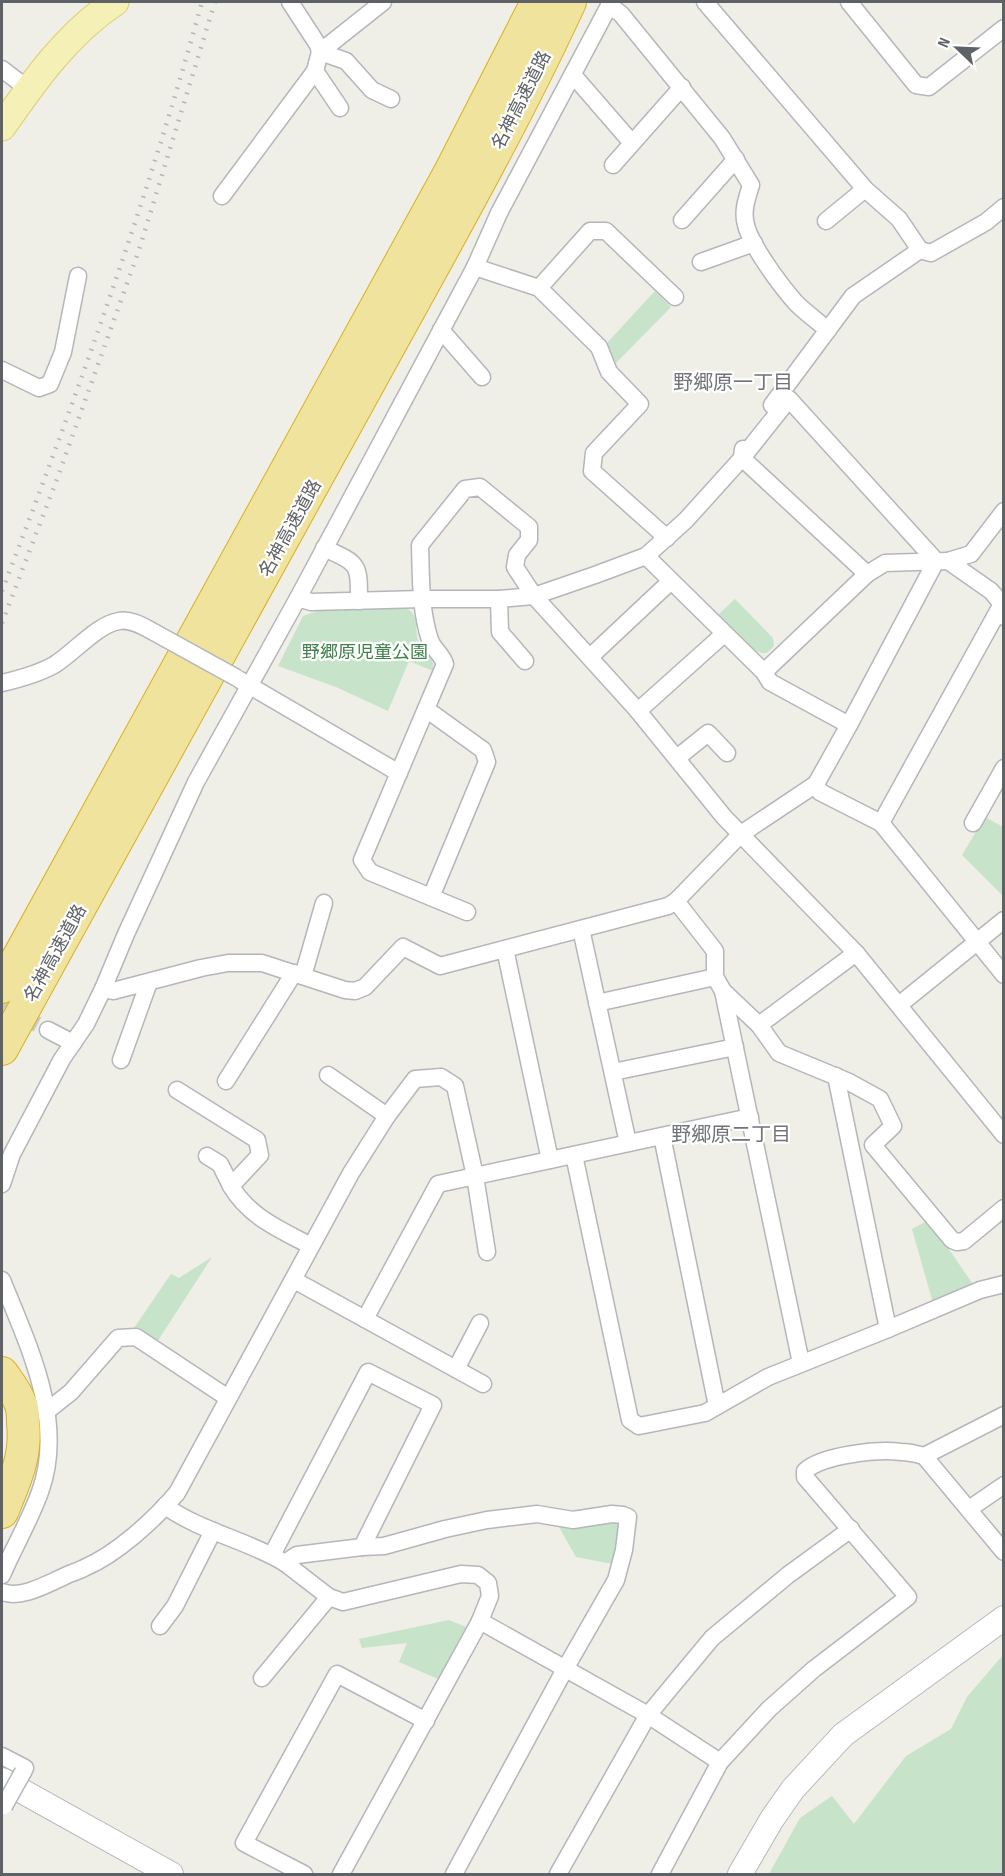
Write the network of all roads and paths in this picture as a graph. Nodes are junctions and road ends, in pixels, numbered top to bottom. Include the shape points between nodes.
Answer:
1 (115, 2) edge
2 (290, 2) edge
3 (383, 2) edge
4 (537, 2) edge
5 (570, 2) edge
6 (705, 2) edge
7 (849, 2) edge
8 (610, 3) edge
9 (1004, 28) edge
10 (320, 52) junction
11 (2, 69) edge
12 (315, 71) junction
13 (573, 75) junction
14 (682, 87) junction
15 (28, 88) junction
16 (391, 99) dead end
17 (340, 108) dead end
18 (2, 127) edge
19 (632, 143) junction
20 (735, 159) junction
21 (613, 165) dead end
22 (865, 189) junction
23 (222, 196) dead end
24 (1004, 207) edge
25 (682, 220) dead end
26 (826, 221) dead end
27 (754, 243) junction
28 (920, 250) junction
29 (701, 262) dead end
30 (475, 267) junction
31 (78, 276) dead end
32 (539, 288) junction
33 (675, 297) dead end
34 (441, 330) junction
35 (828, 330) junction
36 (2, 370) edge
37 (483, 377) dead end
38 (742, 458) junction
39 (1004, 511) edge
40 (667, 538) junction
41 (324, 548) junction
42 (646, 556) junction
43 (942, 561) junction
44 (867, 574) junction
45 (671, 581) junction
46 (534, 596) junction
47 (298, 598) junction
48 (422, 599) junction
49 (499, 599) junction
50 (359, 601) junction
51 (1003, 607) edge
52 (724, 634) junction
53 (590, 657) junction
54 (525, 661) dead end
55 (764, 672) junction
56 (243, 681) junction
57 (4, 683) edge
58 (426, 709) junction
59 (638, 711) junction
60 (849, 725) junction
61 (727, 753) dead end
62 (677, 758) junction
63 (1004, 768) edge
64 (399, 773) junction
65 (816, 784) junction
66 (881, 823) junction
67 (973, 823) dead end
68 (741, 834) junction
69 (431, 897) junction
70 (676, 901) junction
71 (324, 903) dead end
72 (467, 912) dead end
73 (1004, 920) edge
74 (580, 929) junction
75 (976, 942) junction
76 (505, 949) junction
77 (856, 953) junction
78 (298, 975) junction
79 (1004, 975) edge
80 (149, 982) junction
81 (719, 984) junction
82 (2, 987) edge
83 (103, 989) junction
84 (597, 1003) junction
85 (899, 1005) junction
86 (759, 1025) junction
87 (48, 1030) tunnel mouth
88 (73, 1043) junction
89 (735, 1047) junction
90 (2, 1049) edge
91 (121, 1060) dead end
92 (613, 1072) junction
93 (328, 1075) dead end
94 (836, 1076) junction
95 (226, 1081) dead end
96 (177, 1090) dead end
97 (387, 1116) junction
98 (750, 1117) junction
99 (1004, 1134) edge
100 (662, 1136) junction
101 (628, 1143) junction
102 (573, 1155) junction
103 (207, 1156) dead end
104 (550, 1160) junction
105 (475, 1176) junction
106 (2, 1184) edge
107 (231, 1186) junction
108 (1004, 1208) edge
109 (311, 1246) junction
110 (487, 1252) dead end
111 (2, 1280) edge
112 (294, 1280) junction
113 (1004, 1284) edge
114 (365, 1319) junction
115 (480, 1323) dead end
116 (888, 1329) junction
117 (801, 1363) junction
118 (456, 1369) junction
119 (2, 1373) edge
120 (483, 1384) dead end
121 (228, 1398) junction
122 (717, 1406) junction
123 (47, 1411) junction
124 (1004, 1415) edge
125 (924, 1456) junction
126 (1004, 1485) edge
127 (165, 1506) junction
128 (969, 1509) junction
129 (2, 1512) edge
130 (851, 1529) junction
131 (213, 1531) junction
132 (362, 1546) junction
133 (1004, 1552) edge
134 (278, 1559) junction
135 (2, 1575) edge
136 (2, 1592) edge
137 (329, 1597) junction
138 (1004, 1618) edge
139 (480, 1621) junction
140 (160, 1626) dead end
141 (566, 1669) junction
142 (262, 1678) dead end
143 (648, 1714) junction
144 (426, 1721) junction
145 (2, 1756) edge
146 (720, 1762) junction
147 (12, 1776) edge
148 (3, 1809) edge
149 (171, 1875) edge
150 (304, 1875) edge
151 (341, 1875) edge
152 (454, 1875) edge
153 (558, 1875) edge
154 (660, 1875) edge
155 (740, 1875) edge

1 - 15 main road via 80,29
2 - 10 street
3 - 10 street
4 - 82 highway, 名神高速道路 via 449,174
5 - 90 highway, 名神高速道路 via 475,189
6 - 22 street
7 - 9 street via 916,85 929,87
8 - 13 street
8 - 14 street
10 - 12 street
10 - 16 street via 346,61 372,90
11 - 15 street
12 - 17 street
12 - 23 street
13 - 19 street
13 - 30 street via 499,213
14 - 19 street
14 - 20 street
15 - 18 main road
19 - 21 street
20 - 25 street
20 - 27 street via 751,185 745,225
22 - 26 street
22 - 28 street via 899,219
24 - 28 street via 986,222 931,253
27 - 29 street
27 - 35 street via 796,303
28 - 35 street via 853,296
30 - 32 street
30 - 34 street
31 - 36 street via 63,352 50,384 39,388
32 - 33 street via 590,231 606,231
32 - 40 street via 598,347 609,372 640,404 594,453 592,471
34 - 37 street
34 - 41 street
35 - 38 street via 744,444
38 - 40 street
38 - 43 street via 789,399
38 - 44 street
39 - 43 street via 971,554
40 - 42 street
41 - 47 street
41 - 50 street via 350,559 359,573
42 - 45 street
42 - 46 street
43 - 44 street via 885,563
43 - 51 street via 991,591
43 - 60 street
44 - 55 street
45 - 52 street
45 - 53 street
46 - 48 street via 514,567 516,555 529,540 529,527 480,487 465,489 420,545
46 - 49 street
46 - 53 street
47 - 50 street via 311,602
47 - 56 street
48 - 49 street
48 - 50 street
48 - 58 street via 430,643 445,664
49 - 54 street via 500,632
51 - 66 street
52 - 55 street
52 - 59 street
53 - 59 street
55 - 60 street via 770,682
56 - 57 street, bridge via 136,623 120,621 88,638 55,664
56 - 64 street
56 - 83 street
58 - 64 street
58 - 69 street via 483,750 487,762
59 - 62 street
60 - 65 street
61 - 62 street via 708,733
62 - 68 street
63 - 67 street
64 - 69 street via 362,860 370,872
65 - 66 street via 820,792
65 - 68 street
66 - 75 street
68 - 70 street
68 - 77 street
69 - 72 street
70 - 74 street
70 - 81 street via 715,951
71 - 78 street
73 - 75 street
74 - 76 street
74 - 84 street
75 - 79 street
75 - 85 street
76 - 78 street via 440,966 403,947 365,987 355,991
76 - 104 street
77 - 85 street
77 - 86 street
78 - 80 street via 262,963 228,963
78 - 95 street
80 - 83 street via 113,991
80 - 91 street
81 - 84 street
81 - 86 street
81 - 89 street
83 - 88 street
84 - 92 street
85 - 99 street
86 - 94 street via 779,1053
87 - 88 street
88 - 106 street via 12,1154
89 - 92 street
89 - 98 street
92 - 101 street
93 - 97 street
94 - 108 street via 880,1099 893,1126 873,1145 952,1240 964,1241
94 - 116 street
96 - 107 street via 257,1140 260,1155
97 - 105 street via 415,1080 441,1077 455,1086
97 - 109 street
98 - 100 street
98 - 117 street
100 - 101 street
100 - 122 street
101 - 102 street
102 - 104 street
102 - 122 street via 630,1420 639,1426 705,1413
103 - 107 street via 220,1164
104 - 105 street
105 - 110 street
105 - 114 street via 438,1184
107 - 109 street via 238,1199 263,1221
109 - 112 street
111 - 123 street
112 - 114 street
112 - 121 street
113 - 116 street via 980,1290 964,1305
114 - 118 street
115 - 118 street
116 - 117 street
117 - 122 street
118 - 120 street
119 - 129 highway via 21,1406 24,1431 18,1476
121 - 123 street via 136,1337 118,1338 71,1392
121 - 127 street via 177,1492
123 - 135 street via 49,1448 40,1491
124 - 125 street
125 - 128 street
125 - 130 street via 899,1451 862,1453 823,1460 805,1471 805,1477
126 - 128 street
127 - 131 street
127 - 136 street via 113,1551 85,1568 41,1588
128 - 133 street
130 - 143 street via 712,1638
130 - 146 street via 908,1597 814,1669 769,1709
131 - 134 street
131 - 140 street via 175,1606
132 - 134 street
132 - 134 street via 433,1405 368,1372
132 - 141 street via 384,1546 488,1520 537,1514 573,1520 612,1514 628,1517 616,1580
134 - 137 street
137 - 139 street via 343,1602 461,1574 478,1575 488,1582 490,1596
137 - 142 street
138 - 155 street via 843,1735 793,1790
139 - 141 street
139 - 144 street
141 - 143 street
141 - 152 street
143 - 146 street
143 - 153 street
144 - 150 street via 337,1674 244,1843
144 - 151 street
145 - 147 street via 25,1768
146 - 154 street
147 - 148 street, bridge
147 - 149 street

